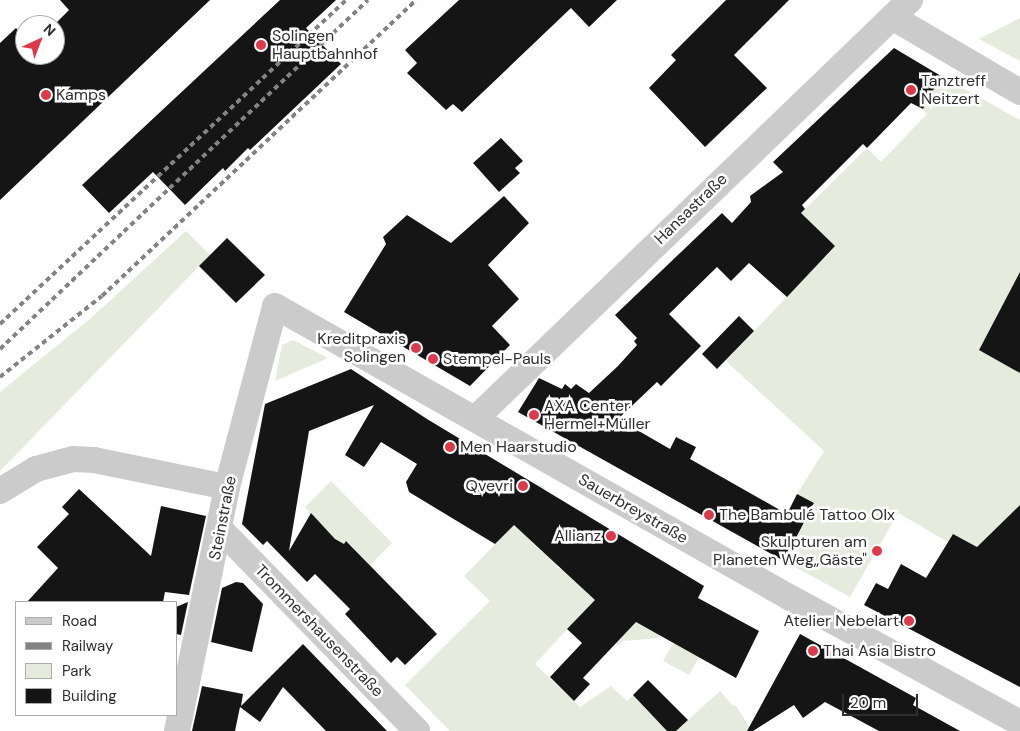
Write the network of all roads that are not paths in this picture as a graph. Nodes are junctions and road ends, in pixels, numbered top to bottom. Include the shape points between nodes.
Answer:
1 (901, 8) edge
2 (1020, 92) edge
3 (275, 306) joint
4 (475, 419) junction
5 (227, 487) junction
6 (0, 491) edge
7 (221, 530) junction
8 (1020, 723) edge
9 (177, 731) edge
10 (417, 731) edge

1 - 2 street
1 - 4 street, Hansastraße
3 - 4 street, Sauerbreystraße
3 - 5 street, Steinstraße
4 - 8 street, Sauerbreystraße
5 - 6 street via 94,460 73,459 36,469
5 - 7 street, Steinstraße
7 - 9 street, Steinstraße
7 - 10 street, Trommershausenstraße

